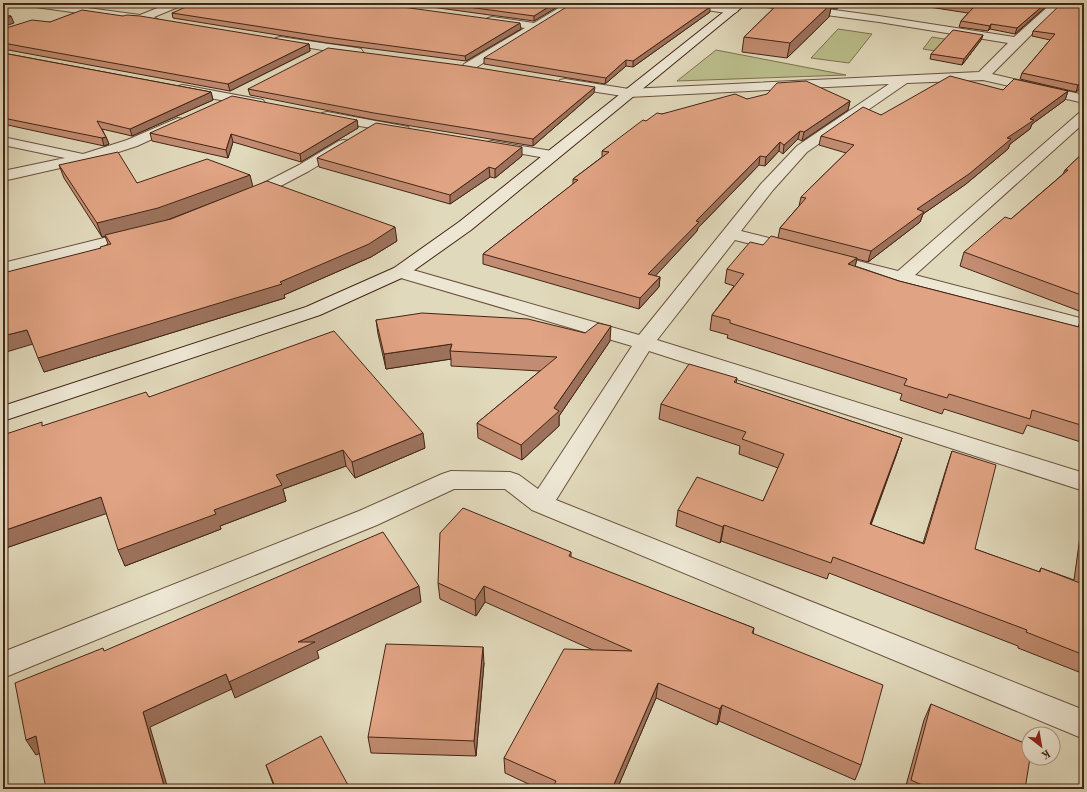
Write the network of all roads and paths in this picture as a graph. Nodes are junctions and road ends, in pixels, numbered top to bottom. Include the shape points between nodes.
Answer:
1 (28, 3) edge
2 (179, 3) edge
3 (574, 3) edge
4 (680, 3) edge
5 (758, 3) edge
6 (1058, 3) edge
7 (738, 7) edge
8 (69, 8) junction
9 (888, 8) dead end
10 (48, 16) dead end
11 (142, 18) junction
12 (479, 18) edge
13 (879, 19) junction
14 (165, 22) edge
15 (534, 26) junction
16 (266, 38) edge
17 (1017, 41) junction
18 (327, 48) junction
19 (366, 54) edge
20 (307, 59) edge
21 (453, 65) edge
22 (468, 67) junction
23 (484, 70) edge
24 (983, 76) junction
25 (905, 80) junction
26 (552, 81) edge
27 (170, 86) edge
28 (252, 87) edge
29 (629, 93) junction
30 (231, 98) junction
31 (1084, 99) edge
32 (269, 105) edge
33 (210, 108) edge
34 (315, 114) edge
35 (1084, 116) edge
36 (189, 117) edge
37 (375, 125) junction
38 (414, 132) edge
39 (3, 141) edge
40 (475, 142) edge
41 (552, 155) junction
42 (86, 158) junction
43 (3, 176) edge
44 (233, 202) edge
45 (153, 230) edge
46 (730, 233) junction
47 (3, 268) edge
48 (400, 272) junction
49 (902, 277) junction
50 (1084, 325) edge
51 (644, 343) junction
52 (3, 414) edge
53 (1084, 482) edge
54 (541, 504) junction
55 (3, 665) edge
56 (1084, 725) edge

1 - 8 street
2 - 11 street
3 - 15 street
4 - 7 street
5 - 13 street
6 - 17 street
7 - 29 street
8 - 10 street
8 - 11 street
9 - 13 street
11 - 14 street
12 - 15 street
13 - 17 street
15 - 22 street
16 - 18 street
17 - 24 street
18 - 19 street
18 - 20 street
21 - 22 street
22 - 23 street
24 - 25 street
24 - 31 street
25 - 29 street
25 - 46 street via 802,149
26 - 29 street
27 - 30 street
28 - 30 street
29 - 41 street
30 - 32 street
30 - 33 street
34 - 37 street
35 - 49 street
36 - 42 street via 132,143
37 - 38 street
37 - 44 street via 304,168 255,194
39 - 42 street
40 - 41 street
41 - 48 street via 465,226
42 - 43 street
45 - 47 street
46 - 49 street
46 - 51 street
48 - 51 street
48 - 52 street via 313,311
49 - 50 street
51 - 53 street
51 - 54 street
54 - 55 street via 510,481 450,480 368,518
54 - 56 street

